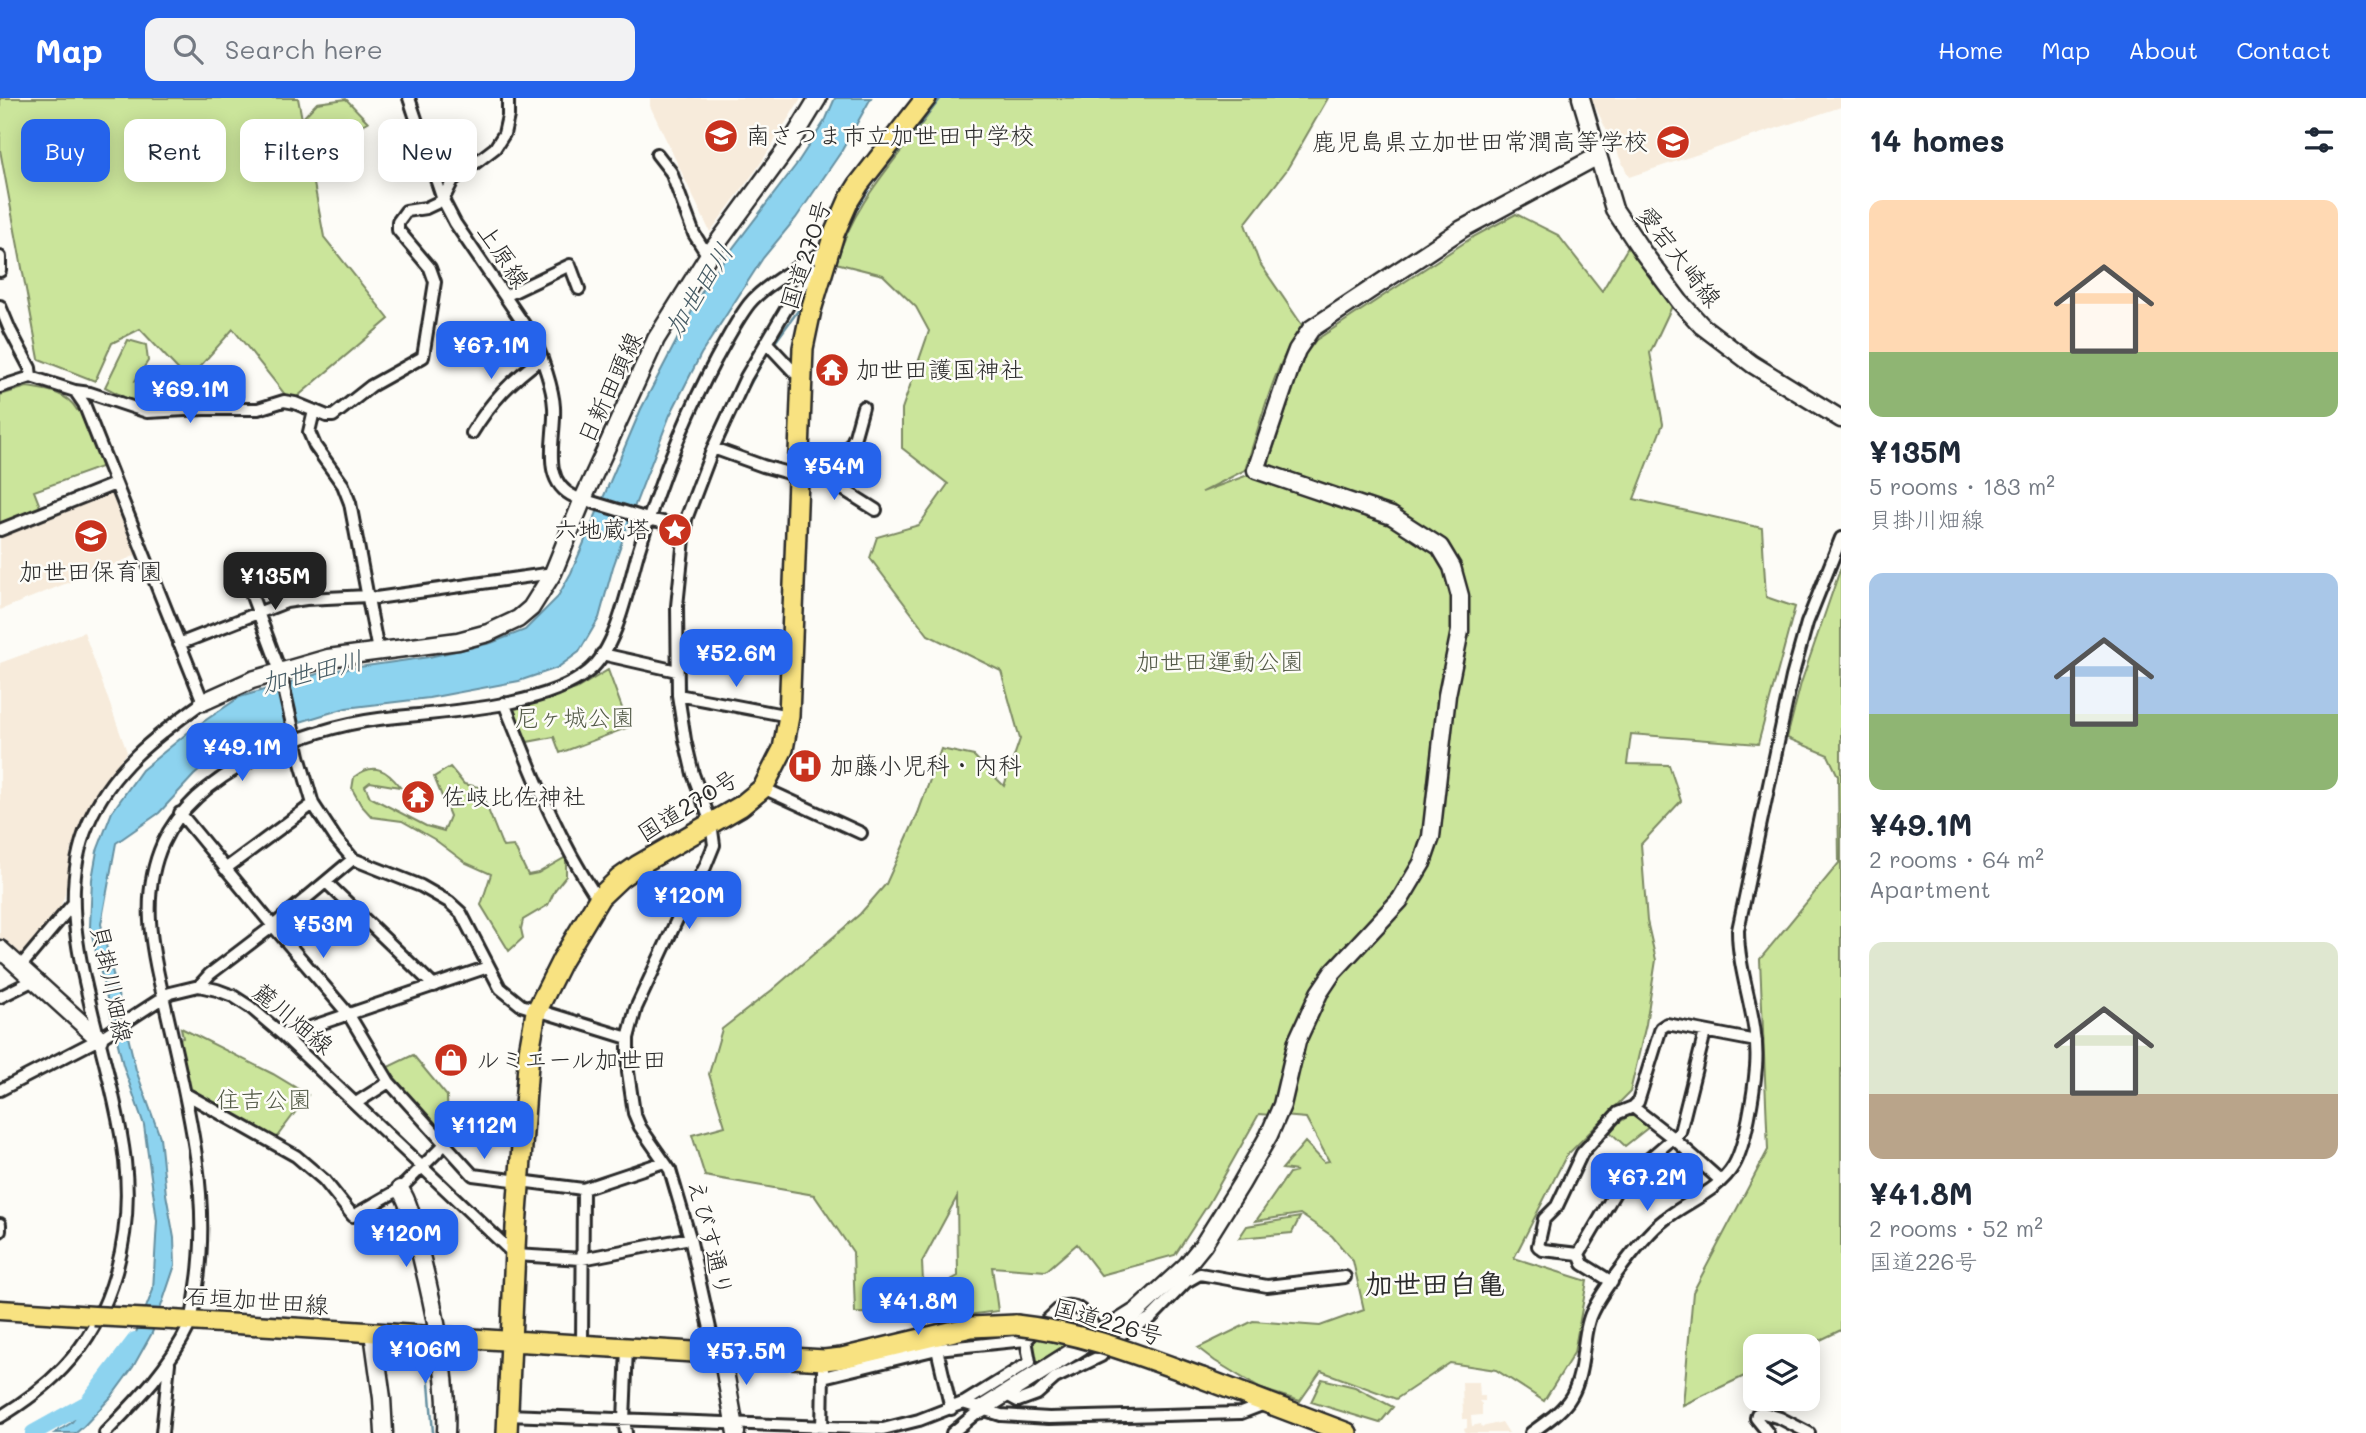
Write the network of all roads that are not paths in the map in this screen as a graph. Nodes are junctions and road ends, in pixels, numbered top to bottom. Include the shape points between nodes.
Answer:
1 (409, 98) edge
2 (508, 98) edge
3 (818, 98) edge
4 (926, 98) edge
5 (1581, 98) edge
6 (657, 154) dead end
7 (1598, 156) junction
8 (443, 200) junction
9 (829, 254) junction
10 (708, 256) junction
11 (0, 257) edge
12 (0, 271) edge
13 (579, 289) dead end
14 (505, 296) junction
15 (0, 306) edge
16 (766, 342) junction
17 (542, 358) junction
18 (31, 377) junction
19 (802, 377) junction
20 (0, 387) edge
21 (75, 391) junction
22 (863, 407) dead end
23 (314, 411) junction
24 (1841, 419) edge
25 (472, 433) dead end
26 (713, 448) junction
27 (798, 474) junction
28 (833, 483) junction
29 (115, 484) junction
30 (587, 497) junction
31 (876, 510) dead end
32 (646, 518) junction
33 (685, 527) junction
34 (0, 530) edge
35 (1841, 538) edge
36 (240, 564) dead end
37 (553, 573) junction
38 (368, 596) junction
39 (258, 612) junction
40 (179, 644) junction
41 (378, 651) junction
42 (602, 654) junction
43 (677, 671) junction
44 (280, 673) junction
45 (678, 695) junction
46 (203, 702) junction
47 (503, 703) junction
48 (789, 716) junction
49 (295, 738) junction
50 (763, 788) junction
51 (313, 804) junction
52 (180, 813) junction
53 (711, 823) junction
54 (861, 833) dead end
55 (353, 859) junction
56 (225, 869) junction
57 (326, 882) junction
58 (600, 897) junction
59 (72, 905) junction
60 (273, 926) junction
61 (0, 949) edge
62 (20, 967) junction
63 (488, 967) junction
64 (34, 979) junction
65 (199, 985) junction
66 (434, 986) junction
67 (0, 997) edge
68 (160, 998) junction
69 (536, 1012) junction
70 (349, 1015) junction
71 (1705, 1032) junction
72 (284, 1036) junction
73 (102, 1037) junction
74 (628, 1038) junction
75 (1756, 1041) junction
76 (389, 1082) junction
77 (0, 1090) edge
78 (186, 1094) junction
79 (356, 1103) junction
80 (1633, 1107) junction
81 (1674, 1139) junction
82 (445, 1144) junction
83 (664, 1161) junction
84 (422, 1166) junction
85 (1721, 1181) junction
86 (520, 1182) junction
87 (400, 1189) junction
88 (583, 1189) junction
89 (0, 1224) edge
90 (0, 1231) edge
91 (690, 1238) junction
92 (1579, 1254) junction
93 (515, 1255) junction
94 (582, 1259) junction
95 (1345, 1276) dead end
96 (1612, 1282) junction
97 (0, 1310) edge
98 (182, 1321) junction
99 (1021, 1332) junction
100 (376, 1333) junction
101 (1100, 1335) junction
102 (435, 1336) junction
103 (512, 1340) junction
104 (582, 1345) junction
105 (627, 1348) junction
106 (937, 1349) junction
107 (722, 1355) junction
108 (169, 1363) junction
109 (823, 1368) junction
110 (1005, 1394) junction
111 (1266, 1403) junction
112 (957, 1406) junction
113 (979, 1410) junction
114 (0, 1417) edge
115 (624, 1420) junction
116 (507, 1424) edge
117 (735, 1429) edge
118 (822, 1430) edge
119 (882, 1431) edge
120 (105, 1433) edge
121 (162, 1433) edge
122 (384, 1433) edge
123 (446, 1433) edge
124 (626, 1433) edge
125 (951, 1433) edge
126 (1347, 1433) edge
127 (1531, 1433) edge
128 (1768, 1433) edge
129 (1809, 1433) edge

1 - 8 street, 上原線
2 - 8 street via 504,134 495,148 453,180
3 - 10 street, 日新田頭線 via 807,120
4 - 9 highway, 国道270号 via 859,184 841,216
5 - 7 street, 愛宕大崎線
6 - 10 street via 671,172 694,234
7 - 24 street, 愛宕大崎線 via 1614,209 1702,326 1752,364
7 - 101 street via 1461,229 1311,329 1297,351 1256,470 1392,516 1440,547 1456,579 1460,631 1447,695 1431,837 1400,900 1332,971 1319,993 1297,1041 1282,1105 1269,1135 1203,1245 1155,1296
8 - 14 street, 上原線
8 - 23 street via 406,211 397,226 430,268 435,282 423,357 371,386 333,416
9 - 16 street
9 - 19 highway, 国道270号 via 811,310
9 - 32 street via 780,279 751,302 691,405
10 - 30 street, 日新田頭線 via 646,359
11 - 12 street
13 - 14 street via 570,265
14 - 17 street, 上原線
15 - 18 street
16 - 19 street
16 - 26 street
17 - 25 street via 488,406
17 - 30 street, 上原線 via 555,408 554,471 566,493
18 - 20 street
18 - 21 street
19 - 27 highway, 国道270号
21 - 23 street via 147,412 258,409 284,401
21 - 29 street
22 - 28 street
23 - 38 street via 309,432 347,494
26 - 27 street
26 - 33 street
27 - 28 street
27 - 48 highway, 国道270号
28 - 31 street
29 - 34 street
29 - 40 street
30 - 32 street
30 - 37 street, 貝掛川畑線
32 - 33 street
32 - 42 street via 617,621
33 - 43 street via 677,607
35 - 75 street via 1807,623 1792,677 1738,930
36 - 39 street
37 - 38 street
37 - 41 street, 貝掛川畑線 via 531,608 503,627 458,641
38 - 39 street via 306,599
38 - 41 street
39 - 40 street
39 - 44 street
40 - 46 street
41 - 44 street, 貝掛川畑線 via 328,658
42 - 43 street
42 - 47 street via 578,679
43 - 45 street
44 - 46 street, 貝掛川畑線
44 - 49 street
45 - 48 street
45 - 53 street via 690,763
46 - 59 street, 貝掛川畑線 via 134,756 99,801 79,851
47 - 49 street via 373,720
47 - 58 street via 548,812 572,858
48 - 50 highway, 国道270号 via 783,749
49 - 51 street
49 - 52 street via 231,771
50 - 53 highway, 国道270号
50 - 54 street
51 - 55 street
51 - 56 street
52 - 56 street
52 - 68 street via 164,839 150,889 149,926
53 - 58 highway, 国道270号 via 637,866
53 - 74 street, えびす通り via 714,845 636,1008
55 - 57 street
55 - 63 street via 449,902 461,913
56 - 60 street
57 - 60 street
57 - 66 street
58 - 69 highway, 国道270号
59 - 62 street
59 - 73 street, 貝掛川畑線 via 76,947
60 - 65 street
60 - 70 street
61 - 62 street
62 - 64 street
63 - 66 street
63 - 69 street via 509,998
64 - 67 street
64 - 73 street
65 - 68 street
65 - 72 street, 麓川畑線 via 233,996
66 - 70 street
68 - 73 street
68 - 78 street
69 - 74 street
69 - 86 highway, 国道270号
70 - 72 street
70 - 76 street
71 - 75 street
71 - 80 street via 1667,1024 1661,1028
71 - 81 street via 1680,1132
72 - 79 street, 麓川畑線
73 - 77 street
73 - 114 street, 貝掛川畑線 via 125,1174 126,1219 114,1280 80,1347 63,1368
74 - 83 street, えびす通り via 634,1113
75 - 85 street via 1753,1090 1741,1147
76 - 79 street
76 - 82 street
78 - 87 street via 296,1156 324,1180 353,1216
78 - 98 street via 202,1231 201,1255
79 - 84 street, 麓川畑線
80 - 81 street
80 - 92 street via 1618,1112 1582,1153 1557,1206 1545,1219 1538,1246
81 - 85 street
81 - 92 street via 1620,1184
82 - 84 street
82 - 86 street via 473,1175
83 - 88 street
83 - 91 street, えびす通り
84 - 87 street
84 - 93 street, 麓川畑線
85 - 96 street via 1660,1222
86 - 88 street
86 - 93 highway, 国道270号
87 - 102 street via 421,1256
88 - 94 street
89 - 90 street
91 - 94 street
91 - 107 street, えびす通り via 713,1342
92 - 96 street via 1583,1264
93 - 94 street
93 - 103 highway, 国道270号
94 - 104 street
95 - 110 street via 1267,1286 1200,1275 1151,1318 1119,1335 1101,1356 1055,1378 1037,1394 1018,1401
96 - 127 street via 1591,1313 1577,1388 1567,1404
97 - 98 main road, 石垣加世田線, bridge
98 - 100 main road, 石垣加世田線
98 - 108 street
99 - 101 street via 1068,1305 1082,1309
99 - 106 street
99 - 109 highway, 国道226号 via 971,1327
99 - 111 highway, 国道226号, bridge via 1046,1328 1079,1335
99 - 112 street via 1030,1362
100 - 102 main road, 石垣加世田線
100 - 122 street
101 - 110 street
102 - 103 main road, 石垣加世田線
102 - 123 street
103 - 104 highway, 国道226号
103 - 116 highway, 国道270号
104 - 105 highway, 国道226号
105 - 107 highway, 国道226号
105 - 115 street
106 - 109 street
106 - 112 street
107 - 109 highway, 国道226号
107 - 117 street
108 - 120 street
108 - 121 street
109 - 118 street
110 - 113 street
111 - 113 street via 1241,1413 1049,1418
111 - 126 highway, 国道226号
112 - 113 street
112 - 119 street
113 - 125 street
115 - 116 street
115 - 117 street
115 - 124 street
117 - 118 street
118 - 119 street
128 - 129 street via 1756,1418 1761,1412

